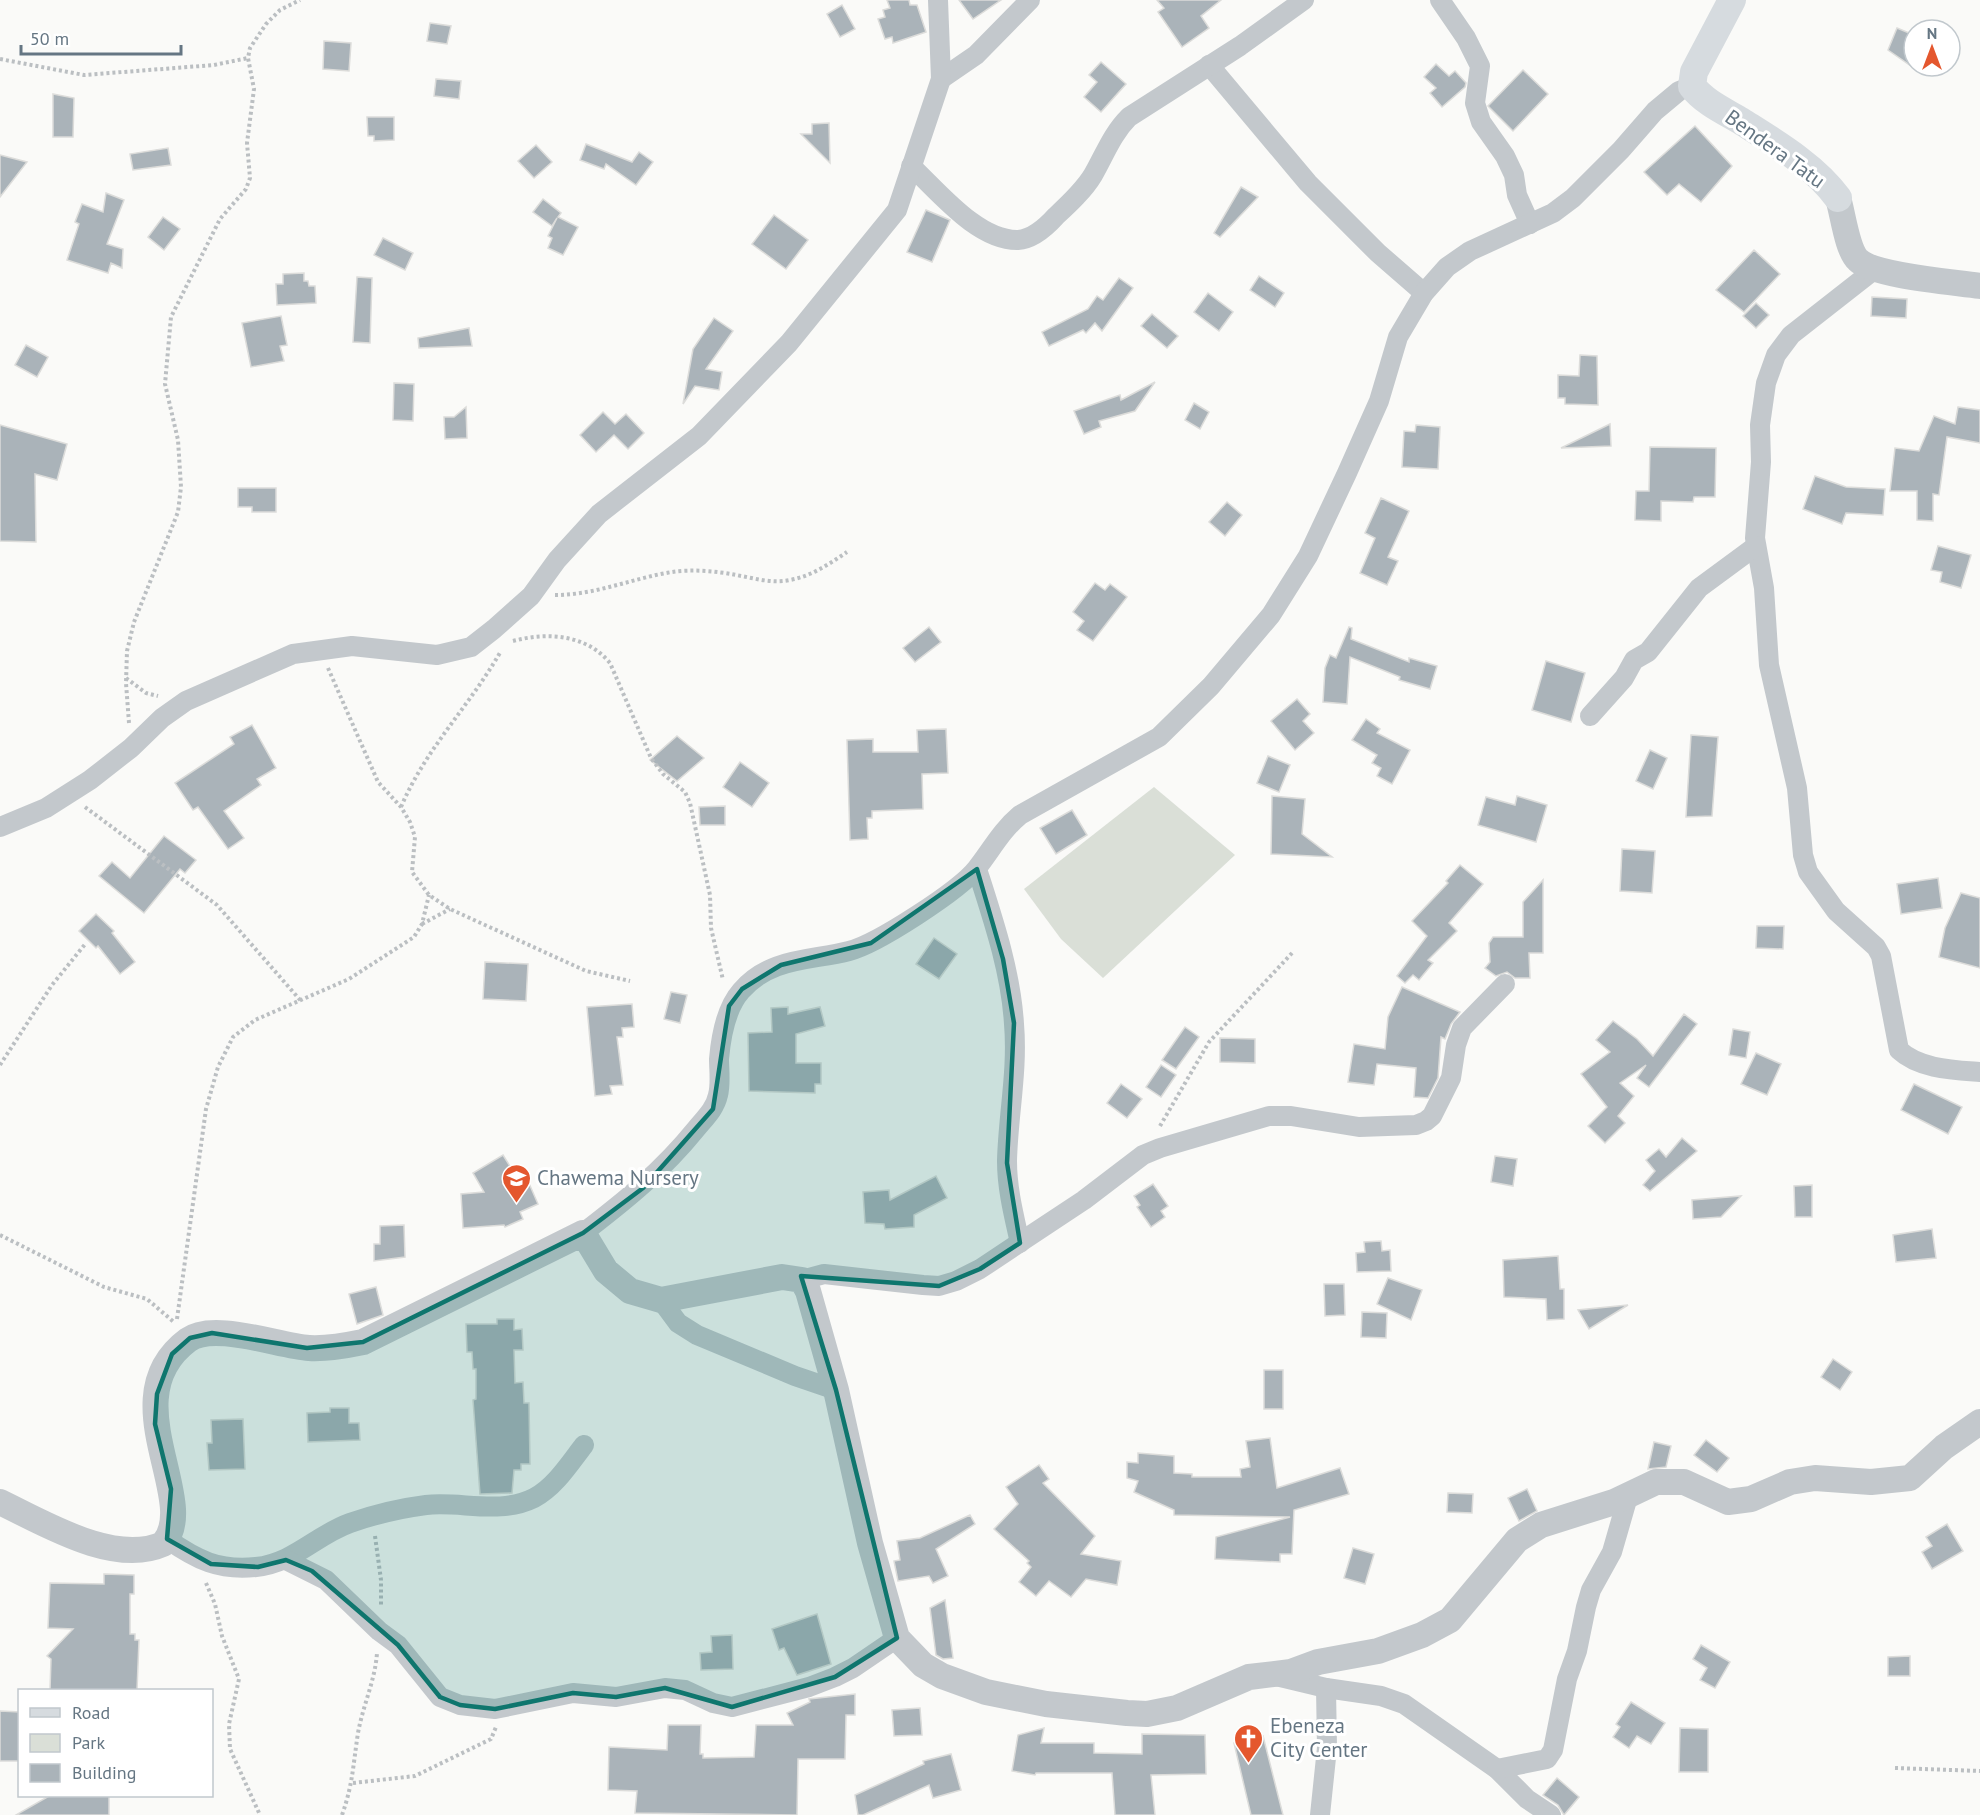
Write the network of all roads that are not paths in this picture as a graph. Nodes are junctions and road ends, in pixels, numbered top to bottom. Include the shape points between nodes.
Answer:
1 (938, 0) edge
2 (1030, 0) edge
3 (1304, 0) edge
4 (1440, 0) edge
5 (1732, 0) edge
6 (1209, 65) junction
7 (941, 79) junction
8 (1692, 87) junction
9 (912, 166) junction
10 (1838, 198) joint
11 (1530, 224) junction
12 (1874, 270) junction
13 (1980, 286) edge
14 (1424, 293) junction
15 (1756, 546) junction
16 (1590, 716) dead end
17 (0, 827) edge
18 (977, 869) junction
19 (1505, 984) dead end
20 (1980, 1072) edge
21 (583, 1233) junction
22 (1020, 1243) junction
23 (802, 1280) junction
24 (661, 1300) junction
25 (836, 1390) junction
26 (1980, 1422) edge
27 (584, 1445) dead end
28 (1629, 1493) junction
29 (0, 1502) edge
30 (167, 1539) junction
31 (286, 1560) junction
32 (897, 1638) junction
33 (1273, 1675) junction
34 (1326, 1688) junction
35 (1497, 1769) junction
36 (1320, 1815) edge
37 (1551, 1815) edge

1 - 7 street
2 - 7 street via 976,55
3 - 6 street
4 - 11 street via 1480,66 1475,103 1481,122 1505,156
5 - 8 main road via 1694,72
6 - 9 street via 1129,117 1116,130 1092,176 1074,199 1042,230 1020,240 1002,238 971,223
6 - 14 street via 1308,183
7 - 9 street
8 - 10 main road, Bendera Tatu via 1826,182
8 - 11 street via 1679,91 1654,111 1573,198
9 - 17 street via 897,210 789,343 699,436 599,514 534,592 471,647 451,653 417,654 352,646 293,654 186,701 67,795
10 - 12 street, Bendera Tatu via 1850,248 1857,260
11 - 14 street via 1470,251 1447,267
12 - 13 street
12 - 15 street via 1791,335 1776,355 1766,383 1760,425
14 - 18 street via 1398,337 1379,401 1308,556 1270,615 1211,686 1159,737 1020,815 1004,828
15 - 16 street via 1699,588
15 - 20 street via 1764,588 1768,665 1797,789 1808,872 1836,911 1870,940 1881,956 1899,1050 1916,1061
18 - 21 street via 954,890 871,943 781,964 742,989 729,1006 720,1057 719,1094 713,1109 643,1188
18 - 22 street via 1003,959 1014,1023 1007,1163
19 - 22 street via 1462,1028 1451,1078 1432,1116 1425,1121 1416,1125 1359,1127 1269,1116 1171,1144 1143,1155
21 - 24 street via 606,1270 630,1291
21 - 30 street via 363,1342 307,1348 212,1333 179,1339 162,1372 154,1424 171,1489 172,1520
22 - 23 street via 980,1269 939,1286 824,1274
23 - 24 street via 767,1278
23 - 25 street
24 - 25 street via 678,1323 697,1335
25 - 32 street via 870,1543
26 - 28 street via 1910,1478 1872,1482 1815,1478 1790,1482 1751,1499 1728,1502 1684,1482 1656,1482
27 - 31 street via 562,1473 534,1498 488,1507 426,1505 349,1523
28 - 33 street via 1614,1502 1541,1525 1517,1540 1450,1620 1378,1651
28 - 35 street via 1612,1552 1591,1590 1553,1750 1547,1759
29 - 30 street via 104,1547 156,1547
30 - 31 street via 194,1558 234,1568
31 - 32 street via 326,1580 398,1645 440,1697 454,1704 495,1709 573,1693 616,1697 665,1688 685,1690 732,1707 835,1677
32 - 33 street via 923,1665 986,1692 1046,1704 1127,1713 1147,1714 1176,1708 1229,1683
33 - 34 street
34 - 35 street via 1381,1696 1404,1704
34 - 36 street via 1327,1748
35 - 37 street via 1527,1799

